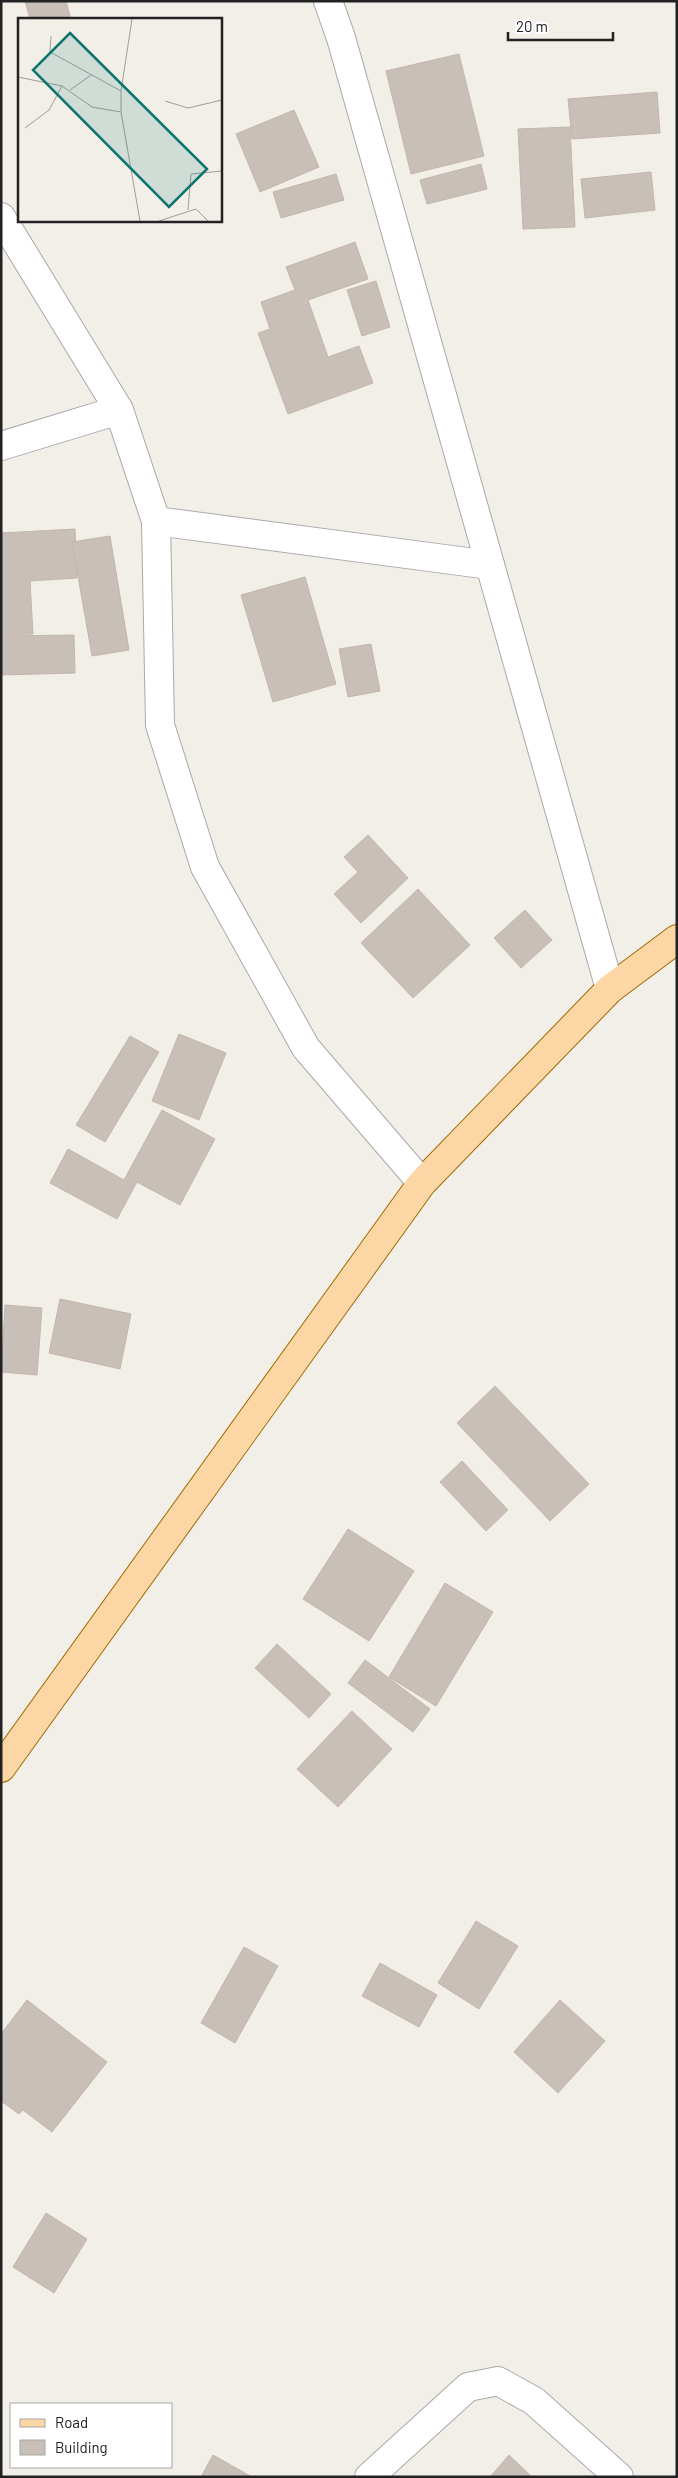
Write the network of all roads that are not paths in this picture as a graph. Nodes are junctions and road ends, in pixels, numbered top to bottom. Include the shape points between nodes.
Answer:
1 (328, 1) edge
2 (1, 218) edge
3 (120, 410) junction
4 (1, 446) edge
5 (156, 521) junction
6 (490, 565) junction
7 (677, 939) edge
8 (610, 989) junction
9 (422, 1184) junction
10 (1, 1768) edge
11 (369, 2477) edge
12 (619, 2477) edge

1 - 6 street
2 - 3 street
3 - 4 street
3 - 5 street
5 - 6 street
5 - 9 street via 160,725 206,867 306,1048
6 - 8 street
7 - 8 main road
8 - 9 main road
9 - 10 main road
11 - 12 street via 468,2387 498,2381 534,2401

